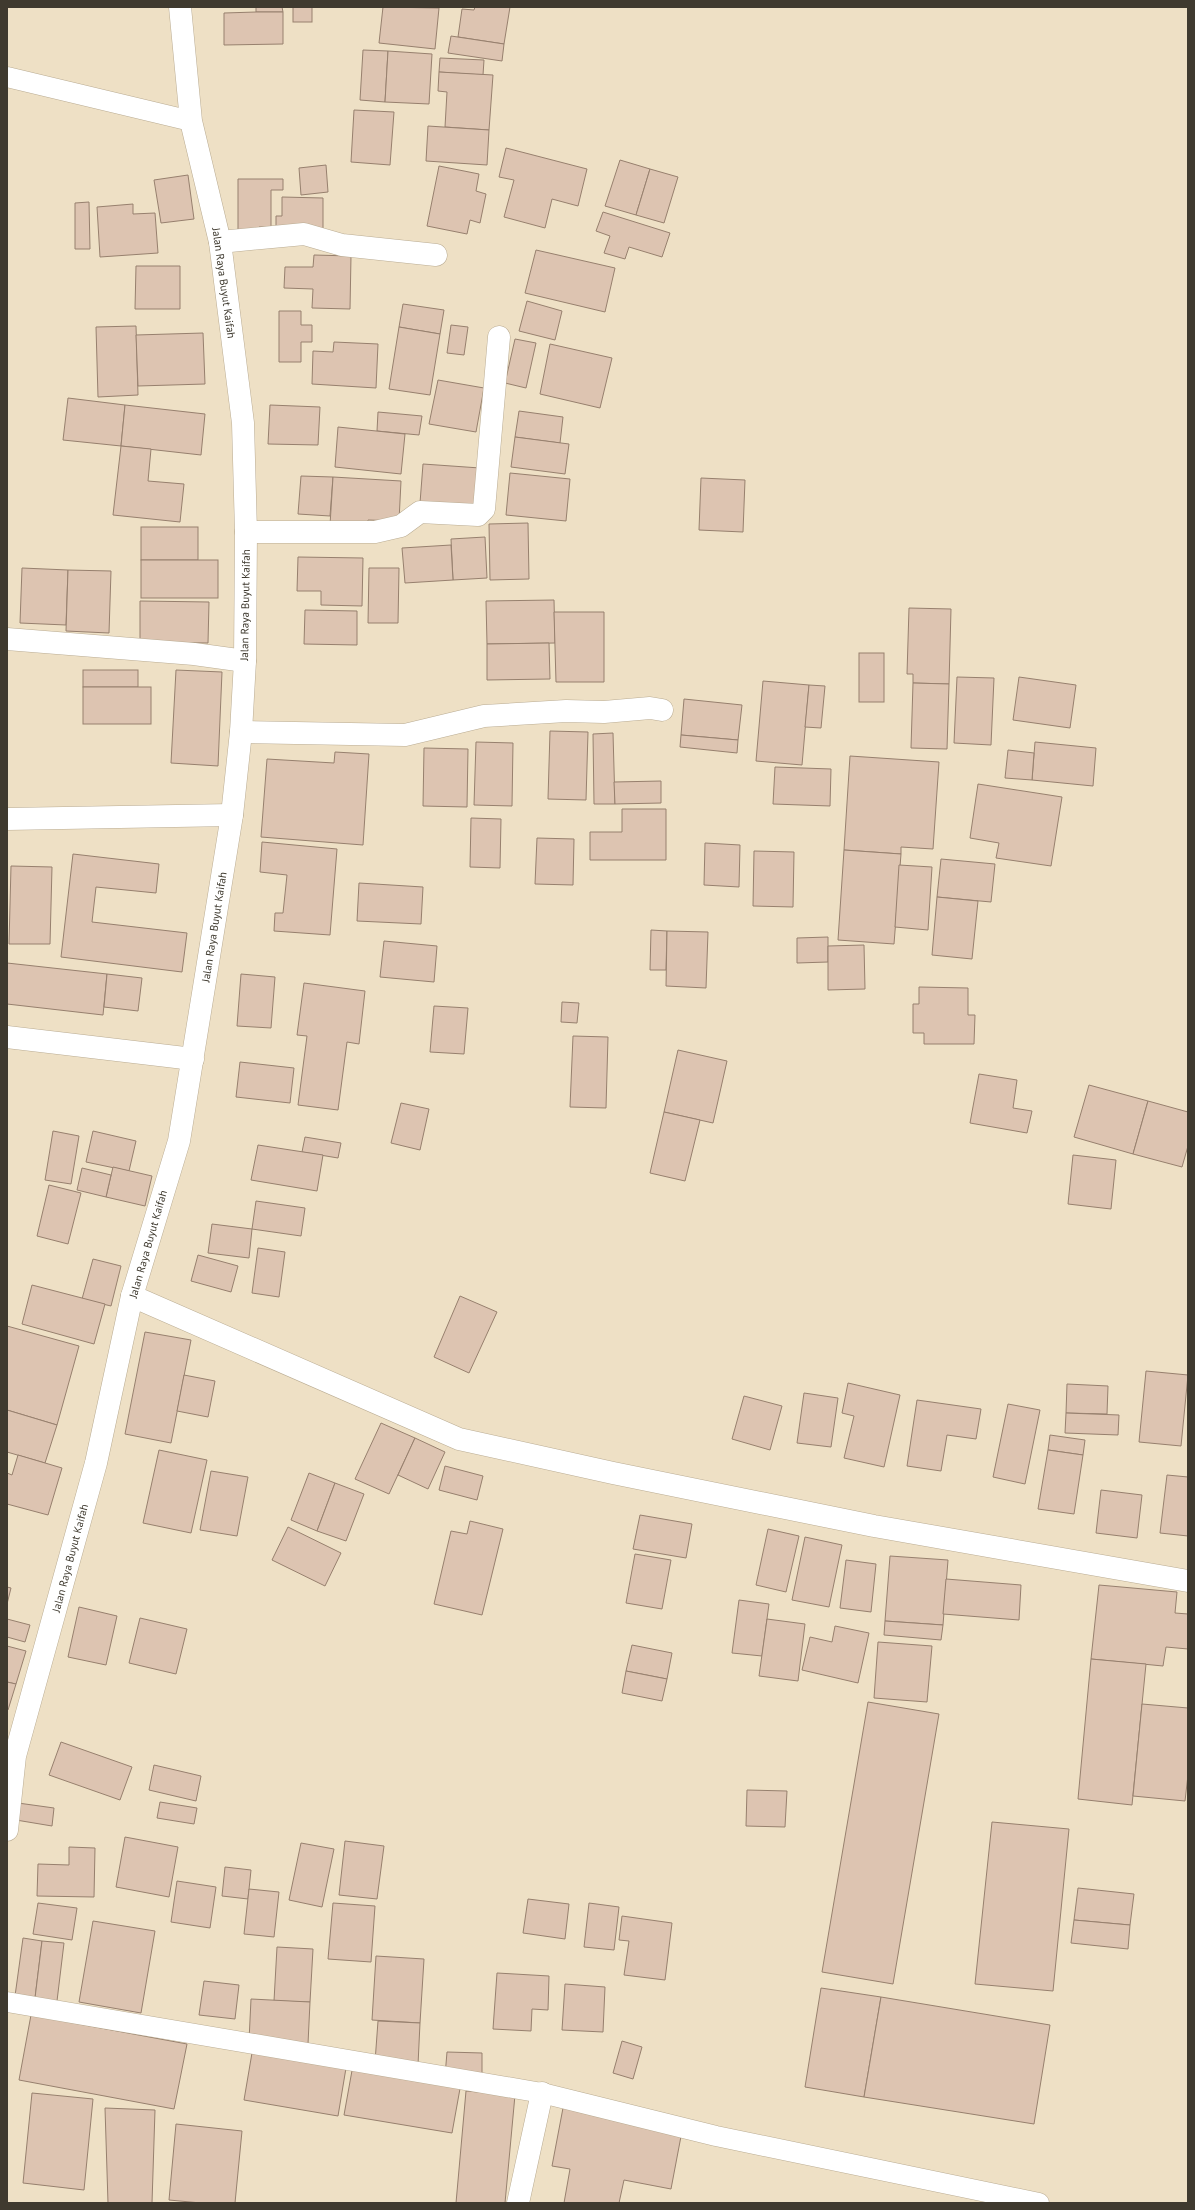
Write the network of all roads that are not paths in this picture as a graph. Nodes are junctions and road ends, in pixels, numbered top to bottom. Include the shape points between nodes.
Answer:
1 (180, 7) edge
2 (7, 77) edge
3 (191, 121) junction
4 (220, 242) junction
5 (436, 255) dead end
6 (499, 336) dead end
7 (246, 532) junction
8 (7, 639) edge
9 (245, 661) junction
10 (662, 710) dead end
11 (241, 732) junction
12 (232, 815) junction
13 (7, 818) edge
14 (7, 1037) edge
15 (193, 1060) junction
16 (132, 1296) junction
17 (1188, 1581) edge
18 (7, 1830) edge
19 (7, 2002) edge
20 (542, 2093) junction
21 (518, 2203) edge
22 (1040, 2203) edge

1 - 3 street, Jalan Raya Buyut Kaifah
2 - 3 lane
3 - 4 street, Jalan Raya Buyut Kaifah
4 - 5 street via 304,234 342,245
4 - 7 street, Jalan Raya Buyut Kaifah via 243,423
6 - 7 street via 484,509 478,514 420,512 401,526 374,532
7 - 9 street, Jalan Raya Buyut Kaifah
8 - 9 street via 194,654
9 - 11 street, Jalan Raya Buyut Kaifah
10 - 11 street via 650,708 484,716 405,735
11 - 12 street, Jalan Raya Buyut Kaifah
12 - 13 street
12 - 15 street, Jalan Raya Buyut Kaifah
14 - 15 street
15 - 16 street, Jalan Raya Buyut Kaifah via 179,1140
16 - 17 street via 459,1439 874,1526
16 - 18 street, Jalan Raya Buyut Kaifah via 96,1463 15,1756
19 - 20 lane
20 - 21 street
20 - 22 lane via 716,2136

